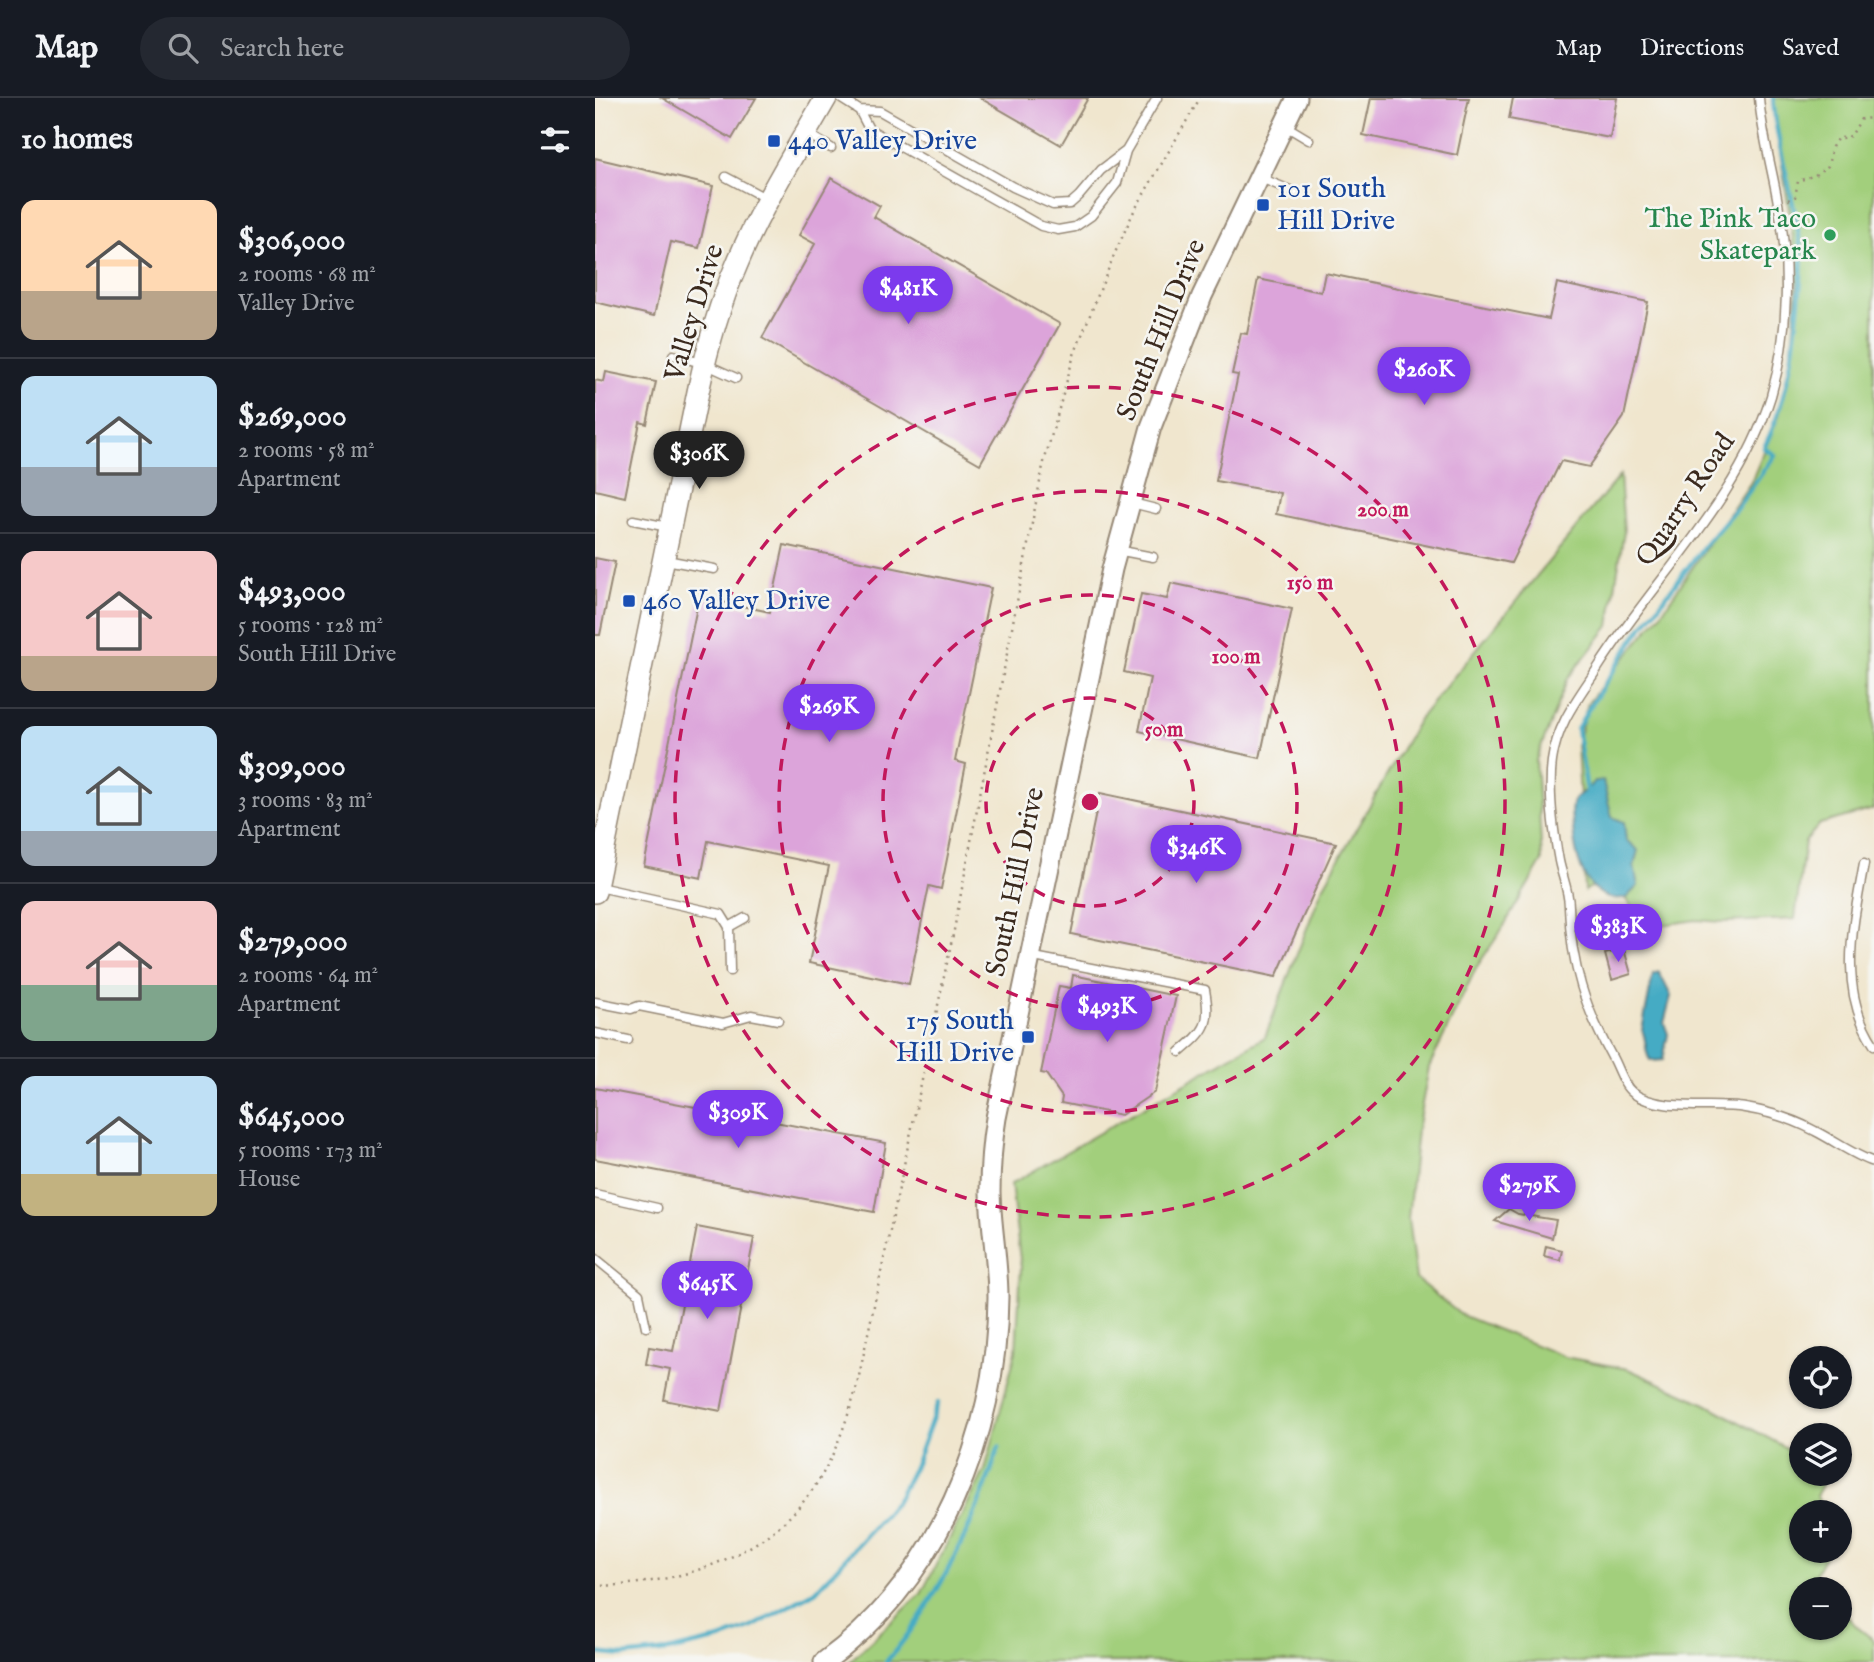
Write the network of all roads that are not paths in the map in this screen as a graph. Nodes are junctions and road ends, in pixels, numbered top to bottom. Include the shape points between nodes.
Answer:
1 (826, 98) edge
2 (839, 98) edge
3 (1157, 98) edge
4 (1297, 98) edge
5 (1759, 98) edge
6 (859, 110) junction
7 (1284, 125) junction
8 (806, 133) junction
9 (1309, 141) dead end
10 (831, 148) dead end
11 (1126, 151) junction
12 (726, 177) dead end
13 (1258, 177) junction
14 (1295, 192) dead end
15 (768, 199) junction
16 (673, 355) dead end
17 (705, 363) junction
18 (736, 378) dead end
19 (1129, 503) junction
20 (1156, 509) dead end
21 (633, 520) dead end
22 (670, 527) junction
23 (1117, 550) junction
24 (1153, 557) dead end
25 (663, 560) junction
26 (714, 569) dead end
27 (1864, 864) dead end
28 (596, 889) edge
29 (745, 918) dead end
30 (729, 927) junction
31 (1029, 956) junction
32 (730, 971) dead end
33 (595, 1002) edge
34 (778, 1020) dead end
35 (595, 1033) edge
36 (628, 1040) dead end
37 (1874, 1045) edge
38 (1180, 1052) dead end
39 (1874, 1163) edge
40 (595, 1194) edge
41 (657, 1208) dead end
42 (595, 1258) edge
43 (646, 1327) dead end
44 (824, 1662) edge

1 - 8 main road, Valley Drive
2 - 6 lane
3 - 11 lane
4 - 7 street, South Hill Drive
5 - 39 lane, Quarry Road via 1784,246 1785,318 1777,373 1750,447 1721,498 1614,642 1562,724 1552,760 1552,801 1581,992 1631,1092 1652,1101 1722,1105 1771,1114 1794,1121
6 - 11 lane via 880,111 1053,205 1070,204
6 - 11 lane via 869,129 1041,226 1058,230 1075,227 1091,216 1117,183
7 - 9 lane
7 - 13 street, South Hill Drive
8 - 10 lane
8 - 15 main road, Valley Drive
12 - 15 lane
13 - 14 lane
13 - 19 street, South Hill Drive via 1186,336
15 - 17 main road, Valley Drive via 730,279
16 - 17 lane
17 - 18 lane
17 - 22 main road, Valley Drive
19 - 20 lane
19 - 23 street, South Hill Drive
21 - 22 lane
22 - 25 main road, Valley Drive
23 - 24 lane
23 - 31 street, South Hill Drive
25 - 26 lane
25 - 28 main road, Valley Drive
27 - 37 lane via 1850,967 1854,998
28 - 30 lane via 721,914
29 - 30 lane
30 - 32 lane
31 - 38 lane via 1205,990 1209,1014 1201,1034
31 - 44 street, South Hill Drive via 993,1133 997,1314 978,1432 952,1503 916,1568 870,1624
33 - 34 lane via 723,1023 751,1015
35 - 36 lane
40 - 41 lane
42 - 43 lane via 639,1294

